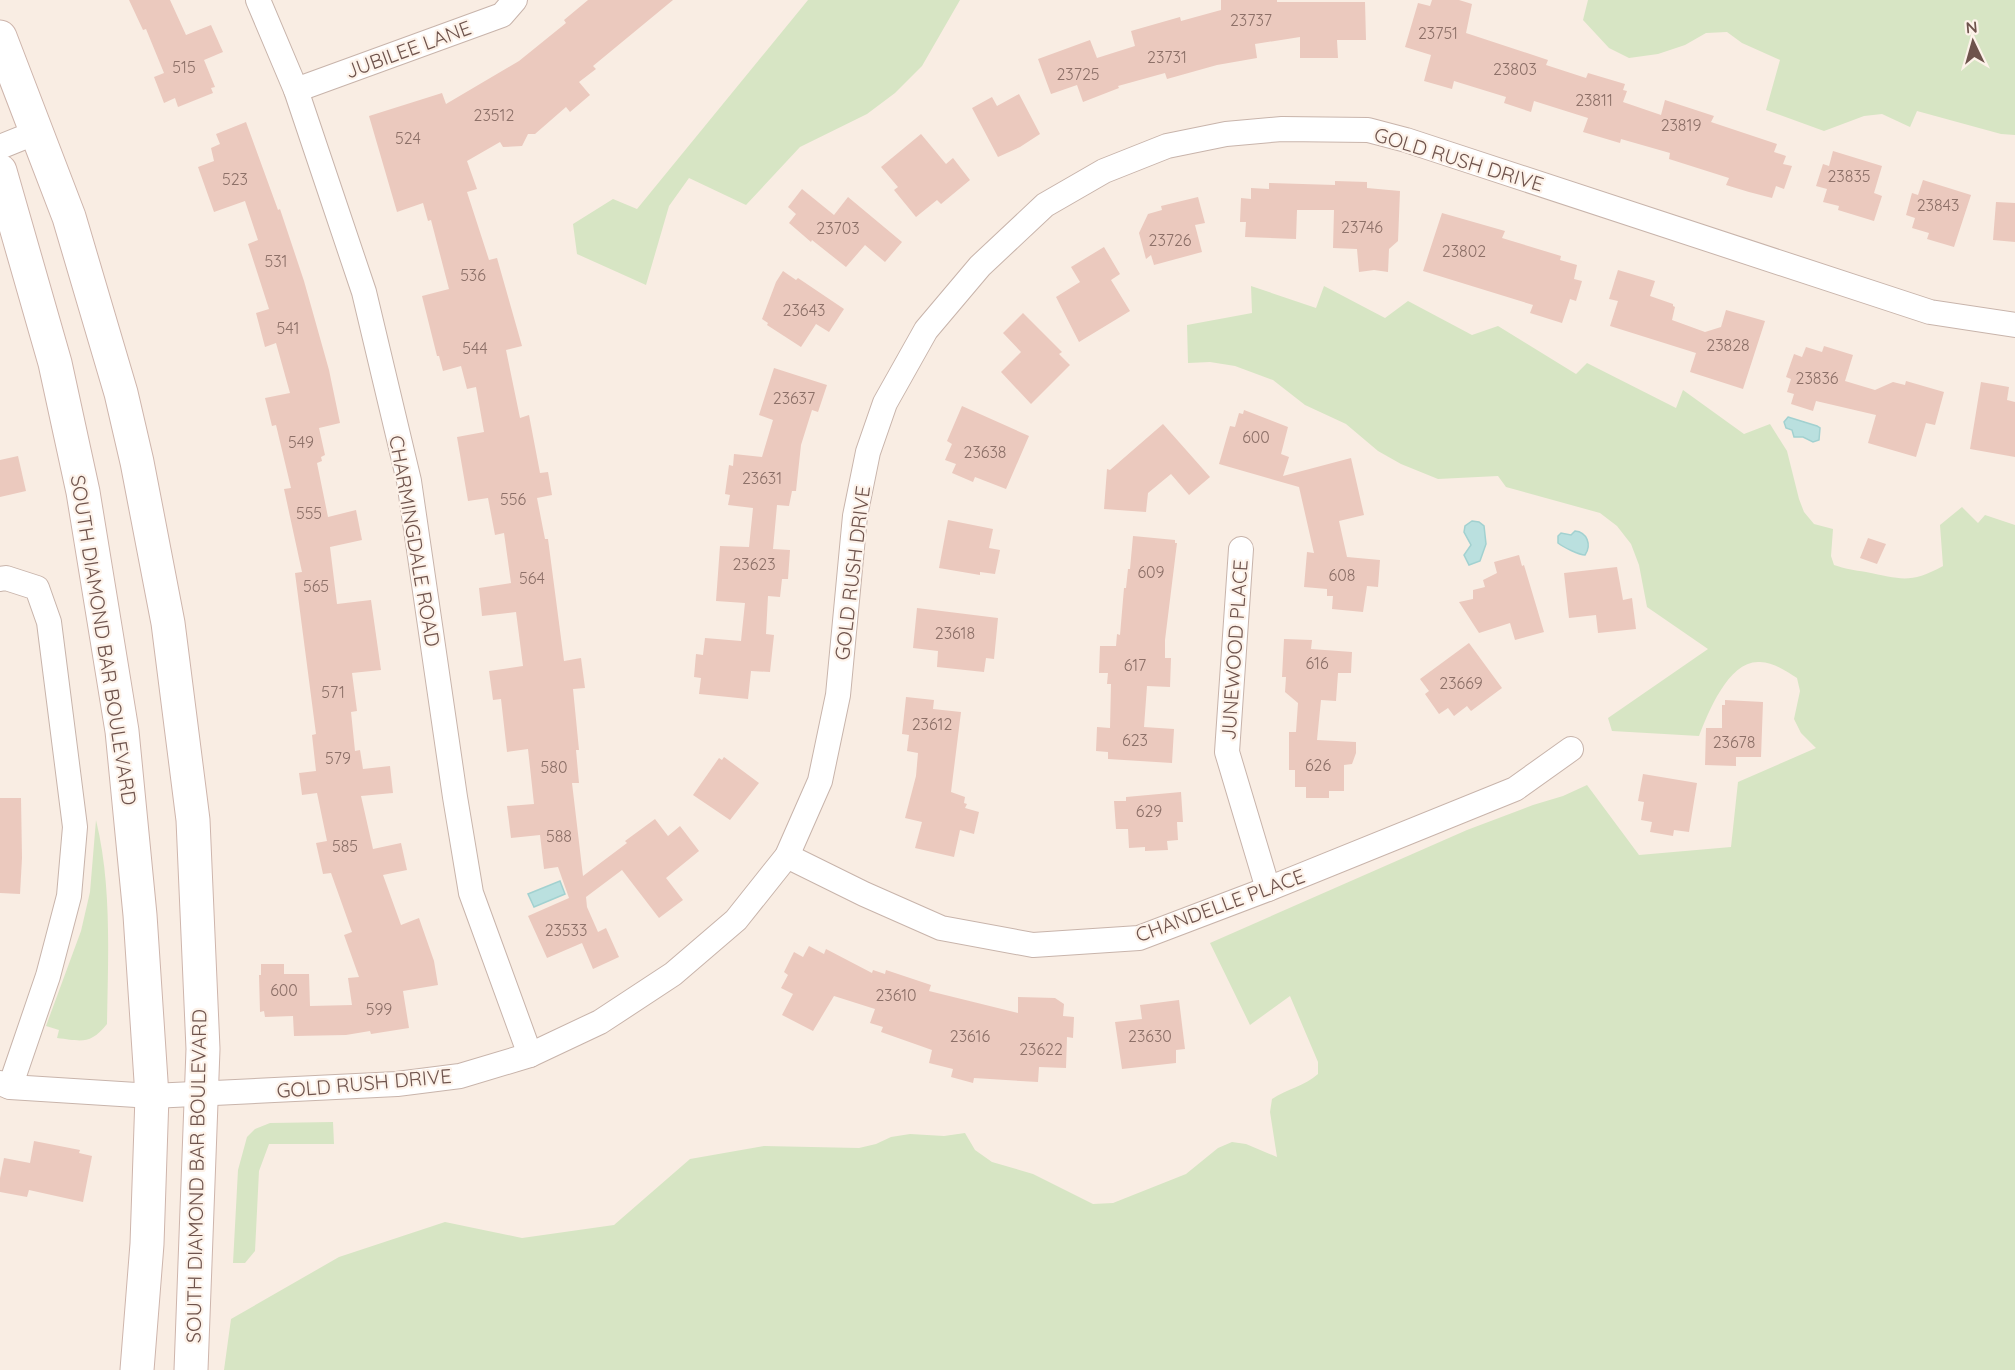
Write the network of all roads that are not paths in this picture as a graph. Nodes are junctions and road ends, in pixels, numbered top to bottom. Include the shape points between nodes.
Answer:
1 (258, 0) edge
2 (514, 0) edge
3 (0, 37) edge
4 (296, 90) junction
5 (37, 132) junction
6 (0, 147) edge
7 (0, 171) edge
8 (2015, 325) edge
9 (1241, 549) dead end
10 (0, 579) edge
11 (1571, 749) dead end
12 (787, 856) junction
13 (1268, 889) junction
14 (530, 1055) junction
15 (5, 1085) edge
16 (202, 1095) junction
17 (152, 1096) junction
18 (136, 1370) edge
19 (191, 1370) edge

1 - 4 street, CHARMINGDALE ROAD
2 - 4 street, JUBILEE LANE via 501,15
3 - 5 main road, SOUTH DIAMOND BAR BOULEVARD
4 - 14 street, CHARMINGDALE ROAD via 364,292 409,481 471,893
5 - 6 street
5 - 16 main road, SOUTH DIAMOND BAR BOULEVARD via 69,217 121,393 168,622 193,820
7 - 17 main road, SOUTH DIAMOND BAR BOULEVARD via 55,363 83,492 122,731
8 - 12 street, GOLD RUSH DRIVE via 1930,312 1368,130 1282,129 1226,134 1167,146 1104,171 1046,205 980,266 926,330 885,403 868,452 855,516 838,695 820,781
9 - 13 street, JUNEWOOD PLACE via 1227,752
10 - 15 street via 37,588 49,622 75,827 69,896 48,975
11 - 13 street, CHANDELLE PLACE via 1515,789
12 - 13 street, CHANDELLE PLACE via 941,928 1033,945 1139,938
12 - 14 street, GOLD RUSH DRIVE via 736,920 673,974 600,1022
14 - 16 street, GOLD RUSH DRIVE via 460,1076 398,1084
15 - 17 street, GOLD RUSH DRIVE
16 - 17 street, GOLD RUSH DRIVE
16 - 19 main road, SOUTH DIAMOND BAR BOULEVARD
17 - 18 main road, SOUTH DIAMOND BAR BOULEVARD via 147,1244

